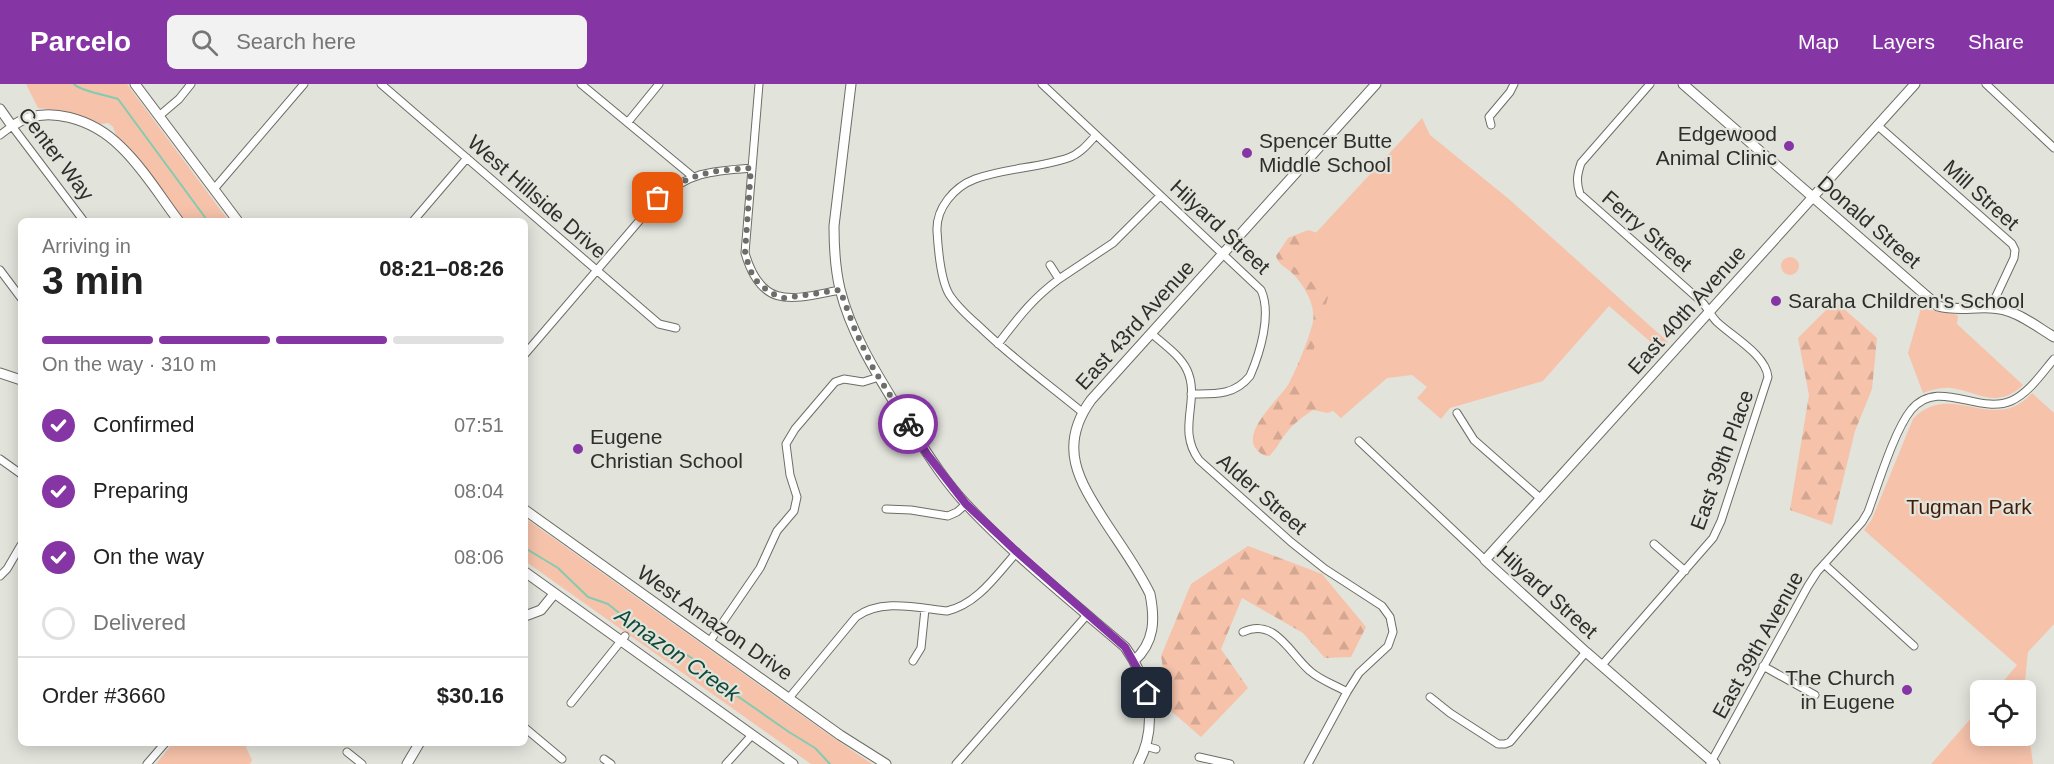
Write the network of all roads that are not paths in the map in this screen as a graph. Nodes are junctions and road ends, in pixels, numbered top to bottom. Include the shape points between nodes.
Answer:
1 (135, 84) edge
2 (191, 84) edge
3 (304, 84) edge
4 (381, 84) edge
5 (580, 84) edge
6 (658, 84) edge
7 (759, 84) edge
8 (851, 84) edge
9 (1042, 84) edge
10 (1376, 84) edge
11 (1514, 84) edge
12 (1650, 84) edge
13 (1683, 84) edge
14 (1915, 84) edge
15 (1986, 84) edge
16 (0, 109) edge
17 (159, 116) junction
18 (628, 122) junction
19 (1491, 125) dead end
20 (1877, 125) junction
21 (12, 126) junction
22 (0, 135) edge
23 (1096, 135) junction
24 (2054, 148) edge
25 (467, 158) junction
26 (751, 168) junction
27 (692, 176) junction
28 (214, 189) junction
29 (1160, 196) junction
30 (1813, 198) junction
31 (81, 218) edge
32 (176, 218) edge
33 (236, 218) edge
34 (416, 218) edge
35 (1223, 254) junction
36 (1050, 265) dead end
37 (0, 270) edge
38 (596, 270) junction
39 (1059, 279) junction
40 (840, 290) junction
41 (18, 294) edge
42 (1991, 308) junction
43 (1710, 312) junction
44 (676, 328) dead end
45 (1151, 333) junction
46 (2054, 337) edge
47 (998, 344) junction
48 (528, 350) edge
49 (2054, 359) edge
50 (1767, 369) joint
51 (0, 373) edge
52 (879, 377) junction
53 (18, 379) edge
54 (1191, 394) junction
55 (1082, 412) junction
56 (1457, 413) dead end
57 (1359, 441) dead end
58 (0, 459) edge
59 (18, 472) edge
60 (1540, 498) junction
61 (966, 504) junction
62 (886, 509) dead end
63 (528, 512) edge
64 (1654, 544) dead end
65 (18, 550) edge
66 (1017, 552) junction
67 (1485, 560) junction
68 (1824, 564) junction
69 (1684, 571) junction
70 (528, 574) edge
71 (0, 576) edge
72 (554, 594) junction
73 (925, 609) junction
74 (528, 615) edge
75 (1087, 615) junction
76 (1243, 632) dead end
77 (623, 639) junction
78 (710, 641) junction
79 (1914, 646) dead end
80 (1586, 652) junction
81 (913, 661) dead end
82 (1134, 661) junction
83 (1602, 665) junction
84 (1763, 666) junction
85 (1347, 692) junction
86 (1815, 694) dead end
87 (789, 698) junction
88 (1430, 698) dead end
89 (571, 702) dead end
90 (528, 731) edge
91 (752, 735) junction
92 (163, 746) edge
93 (418, 746) edge
94 (1146, 746) junction
95 (1156, 749) dead end
96 (347, 752) dead end
97 (1199, 757) dead end
98 (562, 759) dead end
99 (604, 759) dead end
100 (1712, 763) edge
101 (147, 764) edge
102 (362, 764) edge
103 (407, 764) edge
104 (611, 764) edge
105 (726, 764) edge
106 (793, 764) edge
107 (886, 764) edge
108 (956, 764) edge
109 (1138, 764) edge
110 (1229, 764) edge
111 (1308, 764) edge

1 - 17 street
2 - 17 street
3 - 28 street
4 - 25 street, West Hillside Drive
5 - 18 street
6 - 18 street
7 - 26 street
8 - 40 street via 834,226
9 - 23 street, Hilyard Street
10 - 35 street, East 43rd Avenue
11 - 19 street via 1489,117
12 - 43 street, Ferry Street via 1581,163 1577,186 1580,194
13 - 30 street, Donald Street
14 - 20 street, East 40th Avenue
15 - 24 street
16 - 21 street, Center Way
17 - 28 street
18 - 27 street
20 - 30 street, East 40th Avenue
20 - 42 street, Mill Street via 2012,244 2014,258
21 - 22 street
21 - 31 street, Center Way
21 - 32 street via 29,117 51,114 95,128 123,148
23 - 29 street, Hilyard Street
23 - 47 street via 1069,158 972,180 957,190 941,211 938,238 948,292 958,307
25 - 34 street
25 - 38 street, West Hillside Drive
26 - 27 street
26 - 40 street via 745,253 758,283 784,298
27 - 38 street via 658,198
28 - 33 street
29 - 35 street, Hilyard Street
29 - 39 street via 1113,243
30 - 42 street, Donald Street via 1938,306
30 - 43 street, East 40th Avenue
35 - 45 street, East 43rd Avenue
35 - 54 street, Hilyard Street via 1261,290 1265,324 1254,368 1244,383 1226,393
36 - 39 street
37 - 41 street
38 - 44 street, West Hillside Drive via 659,324
38 - 48 street
39 - 47 street via 1037,295
40 - 52 street
42 - 46 street, Donald Street via 2015,313
43 - 50 street, Ferry Street
43 - 60 street, East 40th Avenue
45 - 54 street, Alder Street via 1184,364 1191,380
45 - 55 street, East 43rd Avenue
47 - 55 street
49 - 68 street, East 39th Avenue via 2011,401 1987,405 1944,395 1912,408 1868,512
50 - 69 street, East 39th Place via 1766,386 1718,529
51 - 53 street
52 - 61 street via 927,454
52 - 78 street via 863,382 835,382 791,435 786,449 796,506
54 - 85 street, Alder Street via 1188,436 1199,460 1291,542 1387,610 1393,632 1384,651 1363,668
55 - 82 street, East 43rd Avenue via 1074,445 1079,479 1150,594 1154,612 1146,647
56 - 60 street via 1474,440
57 - 67 street, Hilyard Street
58 - 59 street
60 - 67 street, East 40th Avenue
61 - 62 street via 948,516
61 - 66 street
63 - 78 street, West Amazon Drive
64 - 69 street
65 - 71 street
66 - 73 street via 967,604 947,611
66 - 75 street
67 - 80 street, Hilyard Street
68 - 79 street
68 - 84 street, East 39th Avenue via 1794,608
69 - 83 street, East 39th Place
70 - 72 street
72 - 74 street via 541,610
72 - 77 street
73 - 81 street via 921,648
73 - 87 street via 887,606 866,610
75 - 82 street via 1125,647
75 - 108 street
76 - 85 street via 1255,627 1269,631 1309,671
77 - 89 street
77 - 91 street
78 - 87 street, West Amazon Drive
80 - 83 street, Hilyard Street
80 - 88 street via 1508,744 1498,744
82 - 94 street via 1147,693
83 - 100 street, Hilyard Street
84 - 86 street
84 - 100 street, East 39th Avenue
85 - 111 street
87 - 107 street, West Amazon Drive
90 - 98 street
91 - 105 street
91 - 106 street
92 - 101 street
93 - 103 street
94 - 95 street
94 - 109 street
96 - 102 street
97 - 110 street
99 - 104 street

